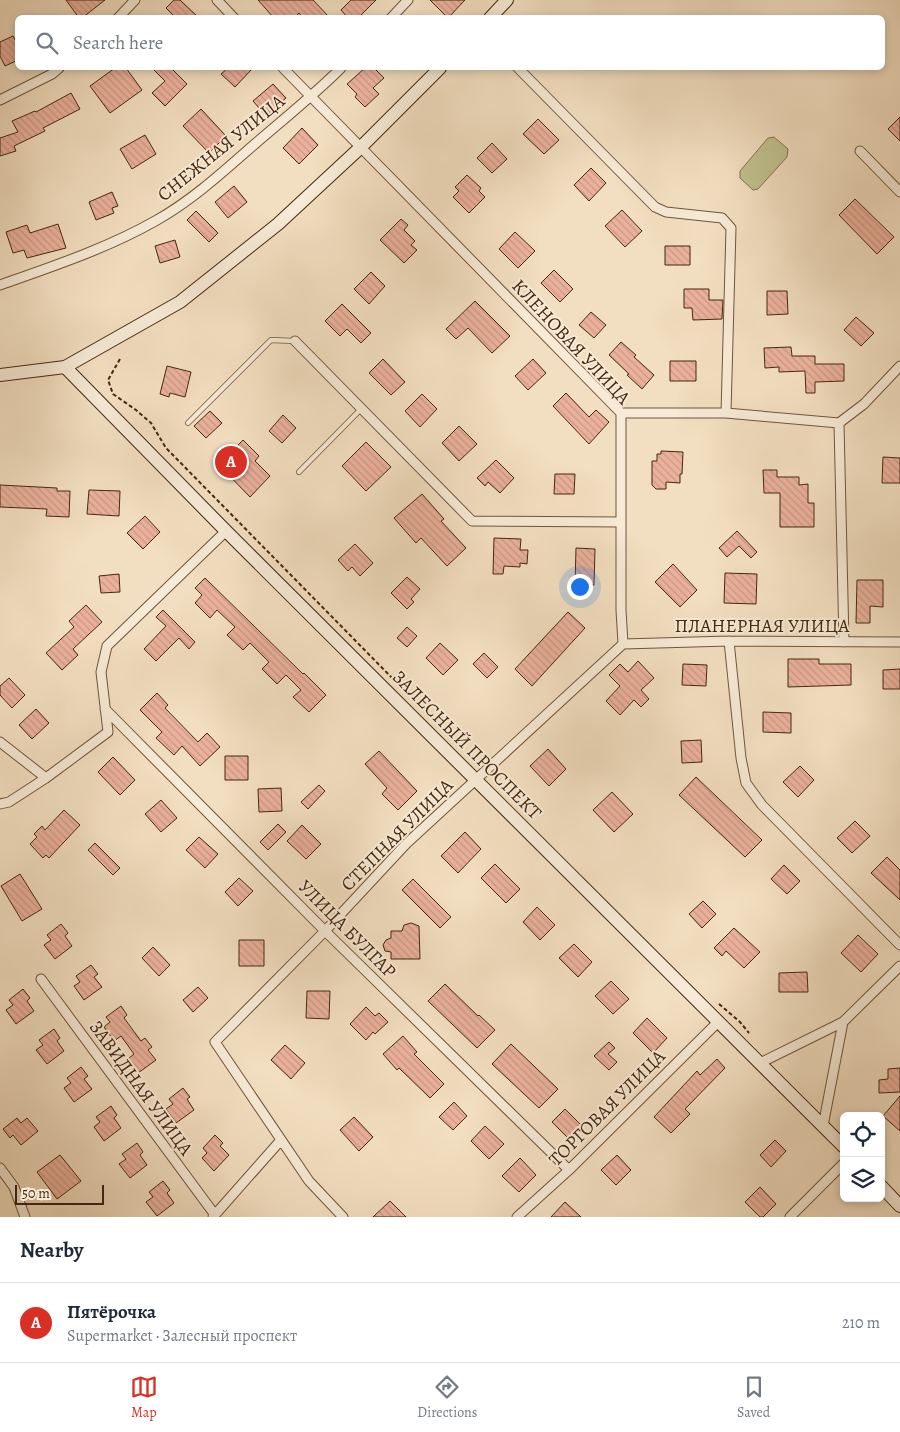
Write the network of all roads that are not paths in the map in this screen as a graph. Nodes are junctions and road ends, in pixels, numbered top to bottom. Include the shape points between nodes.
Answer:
1 (135, 0) edge
2 (216, 0) edge
3 (408, 0) edge
4 (507, 0) edge
5 (121, 15) edge
6 (231, 15) edge
7 (394, 15) edge
8 (493, 15) edge
9 (57, 70) edge
10 (285, 70) edge
11 (339, 70) edge
12 (438, 70) edge
13 (520, 70) edge
14 (311, 96) junction
15 (0, 100) edge
16 (361, 147) junction
17 (860, 151) dead end
18 (900, 192) edge
19 (0, 285) edge
20 (295, 341) joint
21 (900, 366) edge
22 (65, 368) junction
23 (0, 375) edge
24 (362, 409) junction
25 (726, 413) junction
26 (621, 414) junction
27 (188, 423) dead end
28 (839, 423) junction
29 (299, 472) dead end
30 (621, 522) junction
31 (226, 531) junction
32 (729, 641) junction
33 (844, 642) junction
34 (900, 642) edge
35 (623, 644) junction
36 (105, 709) junction
37 (0, 742) edge
38 (46, 778) junction
39 (476, 780) junction
40 (0, 804) edge
41 (325, 931) junction
42 (900, 945) edge
43 (900, 966) edge
44 (41, 980) dead end
45 (719, 1021) junction
46 (843, 1022) junction
47 (760, 1063) junction
48 (823, 1126) junction
49 (281, 1140) junction
50 (840, 1143) edge
51 (840, 1167) edge
52 (0, 1168) edge
53 (569, 1170) junction
54 (885, 1190) edge
55 (900, 1206) edge
56 (214, 1216) edge
57 (25, 1217) edge
58 (342, 1217) edge
59 (517, 1217) edge
60 (790, 1217) edge

1 - 5 street
2 - 6 street
3 - 7 street
4 - 8 main road
9 - 15 street
10 - 14 street, КЛЕНОВАЯ УЛИЦА
11 - 14 street, СНЕЖНАЯ УЛИЦА
12 - 16 main road
13 - 25 street via 656,207 666,212 722,218 731,228
14 - 16 street, КЛЕНОВАЯ УЛИЦА
14 - 19 street, СНЕЖНАЯ УЛИЦА via 209,184 156,220 81,257
16 - 22 main road via 278,224 180,302
16 - 26 street, КЛЕНОВАЯ УЛИЦА
17 - 18 street
20 - 24 street
20 - 27 lane via 271,340
21 - 28 street via 864,404
22 - 23 main road
22 - 31 main road, ЗАЛЕСНЫЙ ПРОСПЕКТ
24 - 29 lane
24 - 30 street via 472,521
25 - 26 street
25 - 28 street
26 - 30 street, КЛЕНОВАЯ УЛИЦА
28 - 33 street
30 - 35 street, КЛЕНОВАЯ УЛИЦА
31 - 36 street via 108,646 101,672
31 - 39 main road, ЗАЛЕСНЫЙ ПРОСПЕКТ
32 - 33 street, ПЛАНЕРНАЯ УЛИЦА
32 - 35 street, ПЛАНЕРНАЯ УЛИЦА
32 - 42 street via 746,783 762,805
33 - 34 street, ПЛАНЕРНАЯ УЛИЦА
35 - 39 street, СТЕПНАЯ УЛИЦА
36 - 38 street via 108,732
36 - 41 street, УЛИЦА БУЛГАР
37 - 38 street
38 - 40 street via 9,802
39 - 41 street, СТЕПНАЯ УЛИЦА via 406,844
39 - 45 main road, ЗАЛЕСНЫЙ ПРОСПЕКТ
41 - 49 street, СТЕПНАЯ УЛИЦА via 215,1042
41 - 53 street, УЛИЦА БУЛГАР
43 - 46 street
44 - 56 street, ЗАВИДНАЯ УЛИЦА
45 - 47 main road, ЗАЛЕСНЫЙ ПРОСПЕКТ
45 - 53 street, ТОРГОВАЯ УЛИЦА
46 - 47 street
46 - 48 street
47 - 48 main road, ЗАЛЕСНЫЙ ПРОСПЕКТ
48 - 50 main road, ЗАЛЕСНЫЙ ПРОСПЕКТ
49 - 56 street
49 - 58 street via 309,1181
51 - 60 street
52 - 57 street via 14,1187
53 - 59 street, ТОРГОВАЯ УЛИЦА
54 - 55 main road

